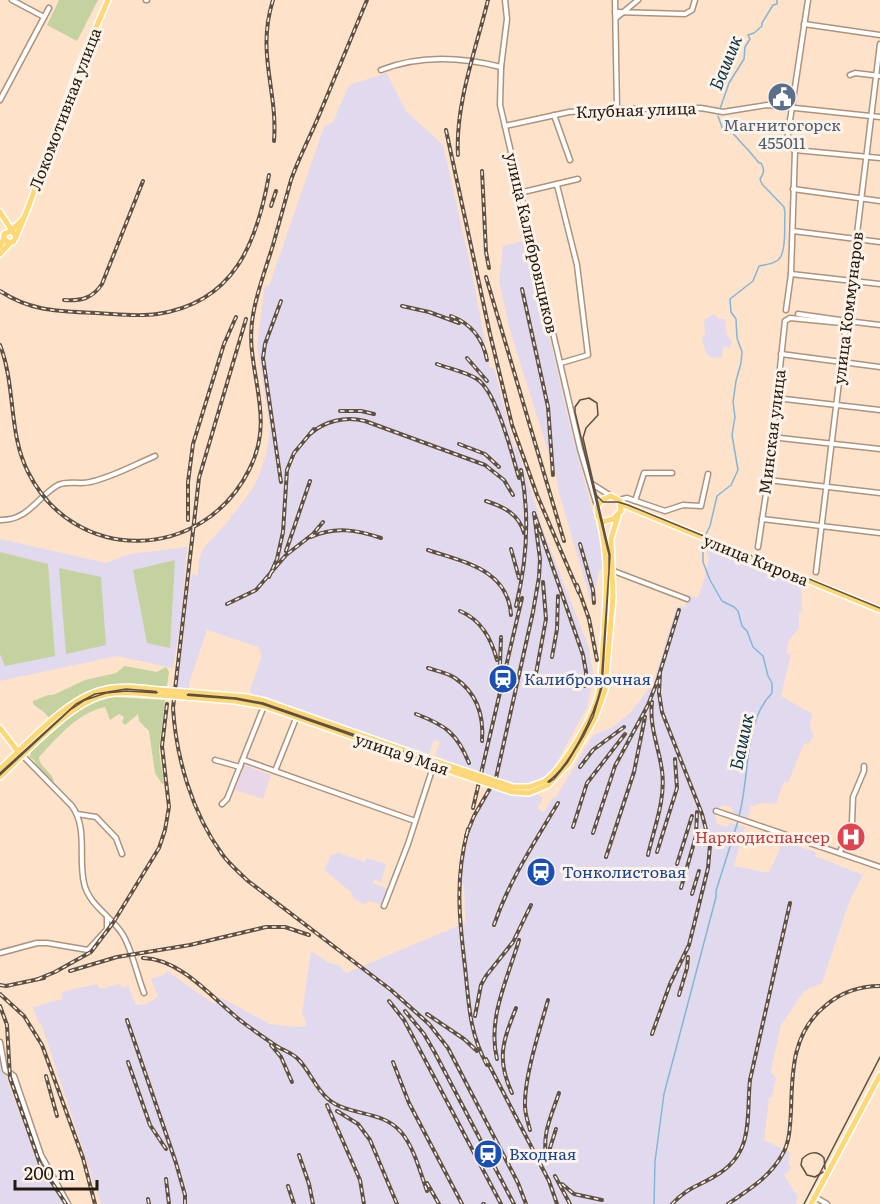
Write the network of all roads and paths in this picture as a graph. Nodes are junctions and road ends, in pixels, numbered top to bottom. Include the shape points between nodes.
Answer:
1 (12, 0) edge
2 (108, 0) edge
3 (505, 0) edge
4 (615, 0) edge
5 (638, 0) edge
6 (695, 0) edge
7 (808, 0) edge
8 (49, 8) dead end
9 (615, 12) junction
10 (625, 12) junction
11 (44, 17) junction
12 (615, 18) junction
13 (804, 24) junction
14 (880, 35) edge
15 (880, 44) edge
16 (501, 67) junction
17 (381, 70) dead end
18 (850, 75) dead end
19 (878, 76) edge
20 (0, 100) edge
21 (791, 106) junction
22 (617, 109) junction
23 (554, 115) junction
24 (871, 116) junction
25 (880, 117) edge
26 (506, 126) junction
27 (768, 140) dead end
28 (786, 147) junction
29 (795, 150) junction
30 (866, 156) junction
31 (880, 158) edge
32 (570, 160) dead end
33 (578, 179) dead end
34 (557, 185) junction
35 (793, 189) junction
36 (519, 193) junction
37 (861, 199) junction
38 (880, 201) edge
39 (1, 213) edge
40 (24, 218) junction
41 (11, 231) junction
42 (793, 231) junction
43 (4, 236) junction
44 (16, 237) junction
45 (856, 240) junction
46 (880, 242) edge
47 (10, 243) junction
48 (0, 247) edge
49 (0, 254) edge
50 (791, 274) junction
51 (852, 281) junction
52 (880, 284) edge
53 (786, 310) dead end
54 (798, 314) dead end
55 (806, 317) junction
56 (847, 321) junction
57 (880, 325) edge
58 (781, 354) junction
59 (561, 363) junction
60 (841, 363) junction
61 (880, 367) edge
62 (776, 398) junction
63 (836, 405) junction
64 (880, 410) edge
65 (771, 437) junction
66 (831, 443) junction
67 (880, 449) edge
68 (155, 456) dead end
69 (672, 473) dead end
70 (708, 474) dead end
71 (768, 480) junction
72 (591, 484) junction
73 (826, 487) junction
74 (880, 493) edge
75 (611, 496) junction
76 (635, 501) junction
77 (620, 502) junction
78 (597, 507) junction
79 (632, 509) junction
80 (619, 515) junction
81 (762, 519) junction
82 (0, 520) edge
83 (600, 521) junction
84 (822, 526) junction
85 (880, 533) edge
86 (758, 546) dead end
87 (611, 570) junction
88 (816, 572) dead end
89 (687, 598) dead end
90 (880, 610) edge
91 (186, 695) junction
92 (264, 706) junction
93 (297, 715) junction
94 (0, 728) edge
95 (20, 754) junction
96 (215, 760) dead end
97 (243, 760) junction
98 (435, 766) junction
99 (864, 766) dead end
100 (240, 767) junction
101 (0, 769) edge
102 (275, 771) junction
103 (0, 777) edge
104 (222, 804) dead end
105 (716, 811) dead end
106 (78, 814) junction
107 (415, 822) junction
108 (840, 852) junction
109 (122, 854) dead end
110 (880, 867) edge
111 (384, 906) dead end
112 (107, 918) junction
113 (0, 953) edge
114 (144, 993) dead end
115 (0, 1042) edge
116 (880, 1075) edge
117 (815, 1197) junction
118 (68, 1204) edge
119 (811, 1204) edge
120 (827, 1204) edge

1 - 11 street
2 - 40 main road, Локомотивная улица via 79,66
3 - 16 street, улица Калибровщиков via 507,19
4 - 9 street
5 - 10 street
6 - 10 street via 692,10 685,14
7 - 13 street
8 - 11 street
9 - 10 street
9 - 12 street
10 - 12 street
11 - 20 street
12 - 22 street
13 - 14 street
13 - 21 street
15 - 19 street, улица Коммунаров
16 - 17 street via 448,59
16 - 26 street, улица Калибровщиков via 500,105
18 - 19 street
19 - 24 street, улица Коммунаров
21 - 22 street, Клубная улица via 767,105 723,112 701,108
21 - 24 street, Клубная улица
21 - 28 street
22 - 23 street, Клубная улица
23 - 26 street, Клубная улица
23 - 32 street
24 - 25 street, Клубная улица
24 - 30 street, улица Коммунаров
26 - 36 street, улица Калибровщиков
27 - 28 street
28 - 29 street
29 - 30 street
29 - 35 street
30 - 31 street
30 - 37 street, улица Коммунаров
33 - 34 street
34 - 36 street
34 - 59 street via 577,265 588,355
35 - 37 street
35 - 42 street
36 - 59 street, улица Калибровщиков
37 - 38 street
37 - 45 street, улица Коммунаров
39 - 41 main road
39 - 43 main road
40 - 41 main road
40 - 44 main road, Локомотивная улица
41 - 43 main road
41 - 44 main road
42 - 45 street
42 - 50 street
43 - 47 main road
43 - 48 main road
44 - 47 main road
45 - 46 street
45 - 51 street, улица Коммунаров
47 - 49 main road
50 - 51 street
50 - 53 street
51 - 52 street
51 - 56 street, улица Коммунаров
54 - 55 street
55 - 56 street
55 - 58 street, Минская улица via 787,318
56 - 57 street
56 - 60 street, улица Коммунаров
58 - 60 street
58 - 62 street, Минская улица
59 - 72 street, улица Калибровщиков
60 - 61 street
60 - 63 street, улица Коммунаров
62 - 63 street
62 - 65 street, Минская улица
63 - 64 street
63 - 66 street, улица Коммунаров
65 - 66 street
65 - 71 street, Минская улица
66 - 67 street
66 - 73 street, улица Коммунаров
68 - 82 street via 94,481 58,485 23,515
69 - 76 street via 644,473
70 - 76 street via 701,506 683,505 665,511
71 - 73 street
71 - 81 street, Минская улица
72 - 75 street
72 - 78 street, улица Калибровщиков
73 - 74 street
73 - 84 street, улица Коммунаров
75 - 77 main road, улица Кирова
75 - 78 main road
76 - 77 street via 627,498
77 - 79 main road, улица Кирова
77 - 80 main road
78 - 83 main road
79 - 80 main road
79 - 90 main road, улица Кирова
80 - 83 main road via 608,522
80 - 87 main road, улица 9 Мая via 611,539
81 - 84 street
81 - 86 street, Минская улица
83 - 87 main road, улица 9 Мая
84 - 85 street
84 - 88 street, улица Коммунаров
87 - 89 street
87 - 98 main road, улица 9 Мая, bridge via 596,701 559,769 547,783 513,787
91 - 92 main road, улица 9 Мая
91 - 93 main road, улица 9 Мая via 247,697
91 - 95 main road, улица 9 Мая, bridge via 118,693 86,702
92 - 93 main road, улица 9 Мая
92 - 97 street
93 - 98 main road, улица 9 Мая
93 - 102 street
94 - 95 main road
95 - 101 main road, улица 9 Мая
95 - 103 main road, улица 9 Мая
95 - 106 street
96 - 100 street
97 - 100 street
97 - 102 street
98 - 107 street
99 - 108 street via 853,797 852,822
100 - 104 street
102 - 107 street
105 - 108 street
106 - 109 street via 96,817 116,838
106 - 112 street via 84,885
107 - 111 street
108 - 110 street
112 - 113 street via 107,929 88,950 37,943
112 - 114 street via 122,933
115 - 118 street via 5,1070 14,1076 41,1155
116 - 117 main road
117 - 119 main road
117 - 120 street

